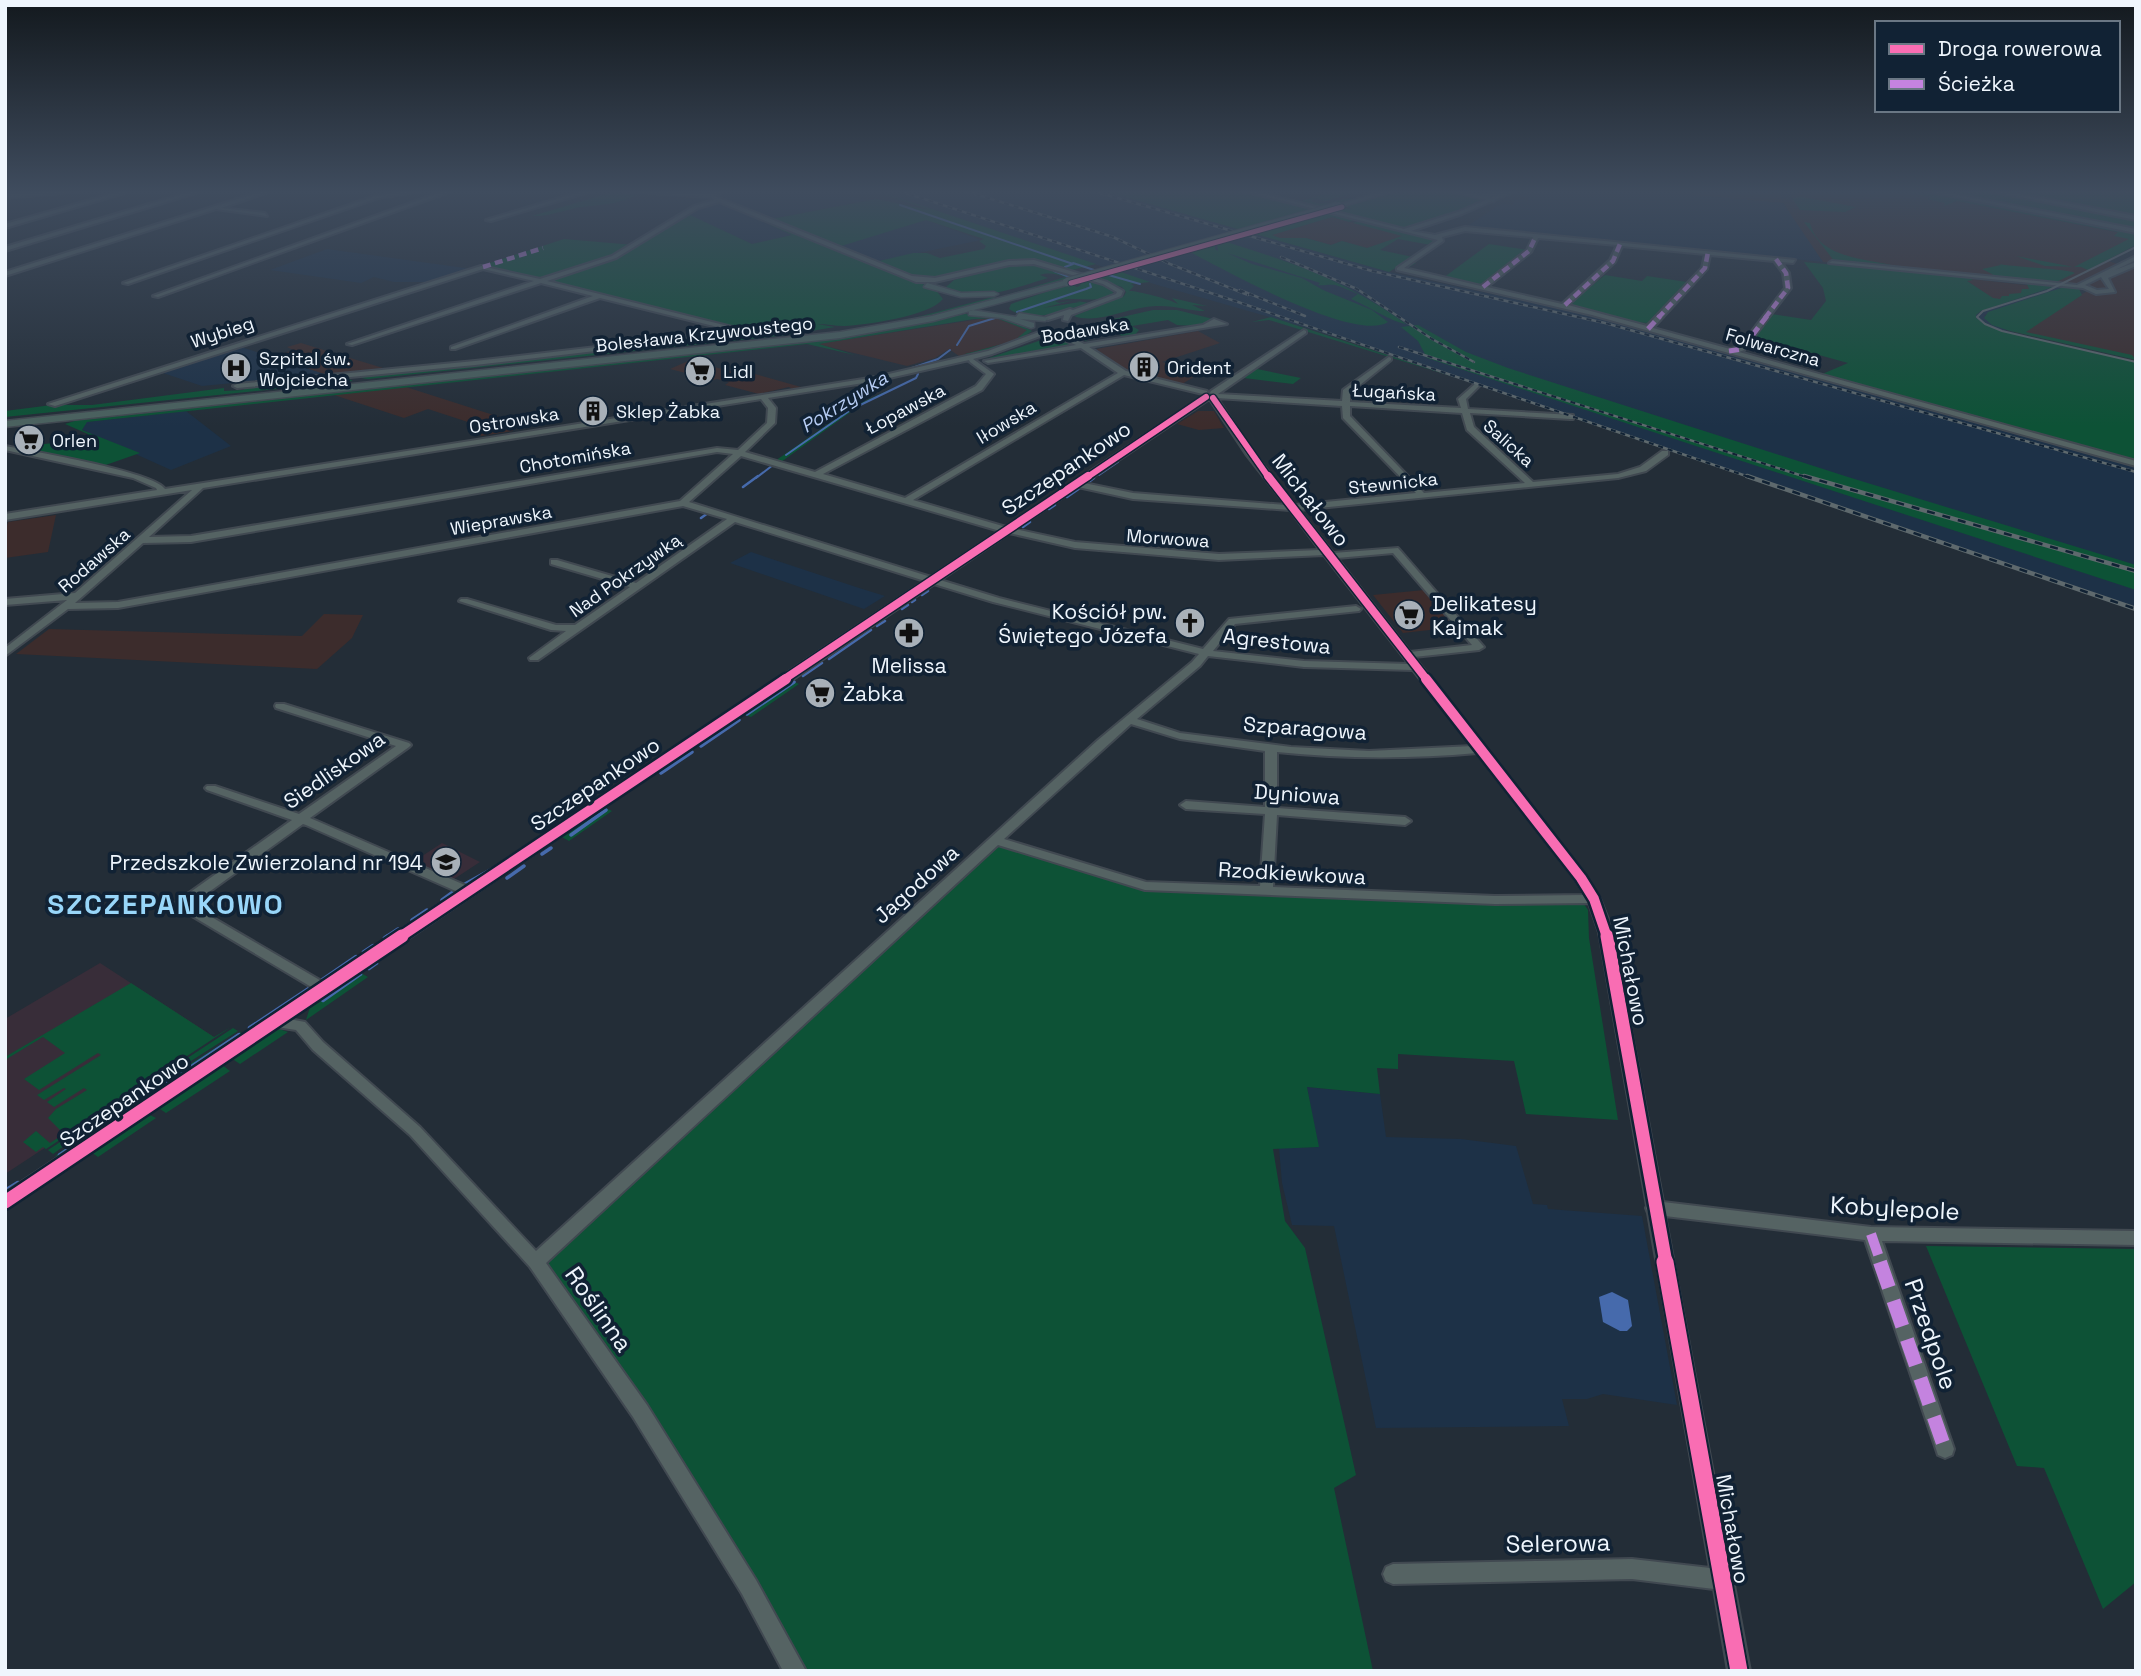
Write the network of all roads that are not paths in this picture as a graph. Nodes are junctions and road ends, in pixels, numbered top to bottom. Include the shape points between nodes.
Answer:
1 (166, 269) edge
2 (231, 269) edge
3 (476, 269) edge
4 (492, 269) edge
5 (577, 269) edge
6 (888, 269) edge
7 (987, 269) edge
8 (1059, 269) edge
9 (1088, 269) edge
10 (1113, 269) edge
11 (1404, 269) edge
12 (1506, 269) edge
13 (1605, 269) edge
14 (1704, 269) edge
15 (1783, 269) edge
16 (1896, 269) edge
17 (2112, 269) edge
18 (2124, 269) edge
19 (971, 273) junction
20 (543, 281) junction
21 (948, 281) junction
22 (931, 282) junction
23 (126, 283) dead end
24 (1483, 287) junction
25 (2081, 287) junction
26 (1032, 291) junction
27 (1003, 292) junction
28 (603, 295) junction
29 (156, 296) dead end
30 (945, 297) junction
31 (1565, 305) junction
32 (1091, 306) junction
33 (908, 318) junction
34 (1046, 318) junction
35 (922, 321) junction
36 (1067, 324) junction
37 (1206, 326) dead end
38 (1033, 327) junction
39 (1648, 329) junction
40 (1049, 331) junction
41 (1304, 332) dead end
42 (1024, 340) junction
43 (1073, 341) junction
44 (350, 344) dead end
45 (1082, 346) junction
46 (453, 348) dead end
47 (1729, 351) junction
48 (1389, 359) dead end
49 (973, 361) junction
50 (1123, 373) junction
51 (351, 375) junction
52 (364, 382) junction
53 (237, 386) dead end
54 (1475, 386) dead end
55 (1211, 395) junction
56 (763, 397) junction
57 (52, 404) dead end
58 (1344, 405) junction
59 (1465, 411) junction
60 (1570, 417) dead end
61 (5, 422) edge
62 (5, 448) edge
63 (740, 453) junction
64 (1665, 453) dead end
65 (2136, 464) edge
66 (817, 474) junction
67 (1077, 484) junction
68 (1532, 485) junction
69 (200, 486) junction
70 (162, 492) junction
71 (1423, 496) junction
72 (906, 500) junction
73 (683, 502) junction
74 (1293, 508) junction
75 (5, 517) edge
76 (735, 518) junction
77 (1008, 530) junction
78 (141, 540) junction
79 (1328, 554) junction
80 (554, 562) dead end
81 (933, 581) junction
82 (636, 586) junction
83 (77, 596) junction
84 (464, 601) dead end
85 (5, 602) edge
86 (66, 606) junction
87 (1370, 607) junction
88 (576, 628) junction
89 (5, 653) edge
90 (1206, 653) junction
91 (534, 657) dead end
92 (1412, 661) junction
93 (280, 706) dead end
94 (1128, 719) junction
95 (1271, 746) junction
96 (1481, 749) junction
97 (211, 788) dead end
98 (1186, 805) dead end
99 (1271, 812) junction
100 (299, 820) junction
101 (1405, 821) dead end
102 (995, 840) junction
103 (1266, 891) junction
104 (469, 892) junction
105 (1594, 899) junction
106 (325, 989) junction
107 (302, 1004) junction
108 (275, 1022) junction
109 (300, 1026) junction
110 (5, 1202) edge
111 (1654, 1208) junction
112 (1871, 1234) junction
113 (2136, 1238) edge
114 (536, 1262) junction
115 (1945, 1449) dead end
116 (1393, 1574) dead end
117 (1723, 1580) junction
118 (795, 1671) edge
119 (1739, 1671) edge

1 - 23 street
2 - 29 street
3 - 57 street, Wybieg
4 - 20 street, Wybieg
5 - 20 street
6 - 22 street
7 - 19 street
8 - 32 street via 1121,291 1114,299
9 - 27 main road, Bolesława Krzywoustego
10 - 26 main road, Bolesława Krzywoustego, bridge
11 - 24 street, Folwarczna
12 - 24 street
13 - 31 street
14 - 39 street
15 - 47 street via 1788,288 1742,349
16 - 25 street
17 - 25 street
18 - 25 street via 2105,277 2113,291
19 - 21 street
19 - 22 street
20 - 28 street
20 - 44 street
21 - 22 street
21 - 30 main road
22 - 30 main road
24 - 31 street, Folwarczna
26 - 34 main road via 1008,301 1002,309 1017,316
26 - 35 main road, Bolesława Krzywoustego
27 - 30 main road
27 - 33 main road, Bolesława Krzywoustego
28 - 46 street
28 - 51 street, Bolesława Krzywoustego via 746,332
30 - 33 main road
31 - 39 street, Folwarczna
32 - 34 street
32 - 36 street via 1068,314
33 - 52 main road, Bolesława Krzywoustego via 810,334
34 - 36 street
34 - 38 street via 1034,321
35 - 38 main road via 979,313
35 - 61 main road, Bolesława Krzywoustego via 810,339
36 - 40 street
36 - 43 street via 1065,332
37 - 45 street, Bodawska
38 - 40 street
38 - 42 street, Ostrowska
39 - 47 street, Folwarczna
40 - 42 street, Ostrowska
40 - 43 street, Ługańska
41 - 55 street, Szczepankowo
42 - 49 street, Ostrowska
43 - 45 street, Ługańska
45 - 49 street, Bodawska
45 - 50 street, Ługańska
47 - 65 street, Folwarczna
48 - 58 street via 1346,392
49 - 56 street, Ostrowska
49 - 66 street, Łopawska via 989,374 979,387
50 - 55 street, Ługańska
50 - 72 street, Iłowska
51 - 52 main road
51 - 53 street, Bolesława Krzywoustego
52 - 61 main road, Bolesława Krzywoustego
54 - 59 street, Salicka via 1462,399
55 - 58 street, Ługańska
55 - 67 street, Szczepankowo
55 - 74 street, Michałowo
56 - 63 street via 772,408 771,423
56 - 69 street, Ostrowska
58 - 59 street, Ługańska
58 - 71 street via 1346,416
59 - 60 street, Ługańska
59 - 68 street, Salicka via 1470,428
62 - 70 street via 135,476 159,486
63 - 66 street, Chotomińska
63 - 73 street
63 - 78 street, Chotomińska via 705,451 191,539
64 - 68 street, Stewnicka via 1634,473
66 - 72 street, Chotomińska
67 - 74 street, Stewnicka via 1133,496
67 - 77 street, Szczepankowo
68 - 71 street, Stewnicka
69 - 70 street, Ostrowska
69 - 78 street, Rodawska
70 - 75 street, Ostrowska
71 - 74 street, Stewnicka
72 - 77 street, Chotomińska
73 - 76 street, Wieprawska
73 - 86 street, Wieprawska via 118,605
74 - 79 street, Michałowo
76 - 81 street, Wieprawska
76 - 82 street, Nad Pokrzywką
77 - 79 street, Morwowa via 1075,545 1191,556
77 - 81 street, Szczepankowo
78 - 83 street, Rodawska
79 - 87 street, Michałowo
79 - 92 street, Morwowa via 1395,550 1479,647
80 - 82 street
81 - 90 street, Agrestowa via 1067,620
81 - 104 street, Szczepankowo
82 - 88 street, Nad Pokrzywką
83 - 85 street
83 - 86 street, Rodawska
84 - 88 street via 555,628
86 - 89 street, Rodawska
87 - 90 street, Jagodowa via 1235,619
87 - 92 street, Michałowo
88 - 91 street, Nad Pokrzywką
90 - 92 street, Agrestowa via 1304,664
90 - 94 street, Jagodowa
92 - 96 street, Michałowo
93 - 100 street, Siedliskowa via 405,745
94 - 95 street, Szparagowa via 1177,736
94 - 102 street, Jagodowa
95 - 96 street, Szparagowa via 1436,754
95 - 99 street
96 - 105 street, Michałowo
97 - 100 street
98 - 99 street, Dyniowa
99 - 101 street, Dyniowa
99 - 103 street
100 - 104 street
100 - 106 street, Siedliskowa via 179,907
102 - 103 street, Rzodkiewkowa via 1145,886
102 - 114 street, Jagodowa
103 - 105 street, Rzodkiewkowa
104 - 106 street, Szczepankowo
105 - 111 street, Michałowo via 1606,932
106 - 107 street, Szczepankowo
107 - 108 street, Szczepankowo
107 - 109 street
108 - 109 street
108 - 110 street, Szczepankowo
109 - 114 street, Roślinna via 415,1130
111 - 112 street, Kobylepole
111 - 117 street, Michałowo
112 - 113 street, Kobylepole
112 - 115 street, Przedpole
114 - 118 street, Roślinna via 634,1401 750,1587
116 - 117 street, Selerowa via 1632,1569
117 - 119 street, Michałowo

